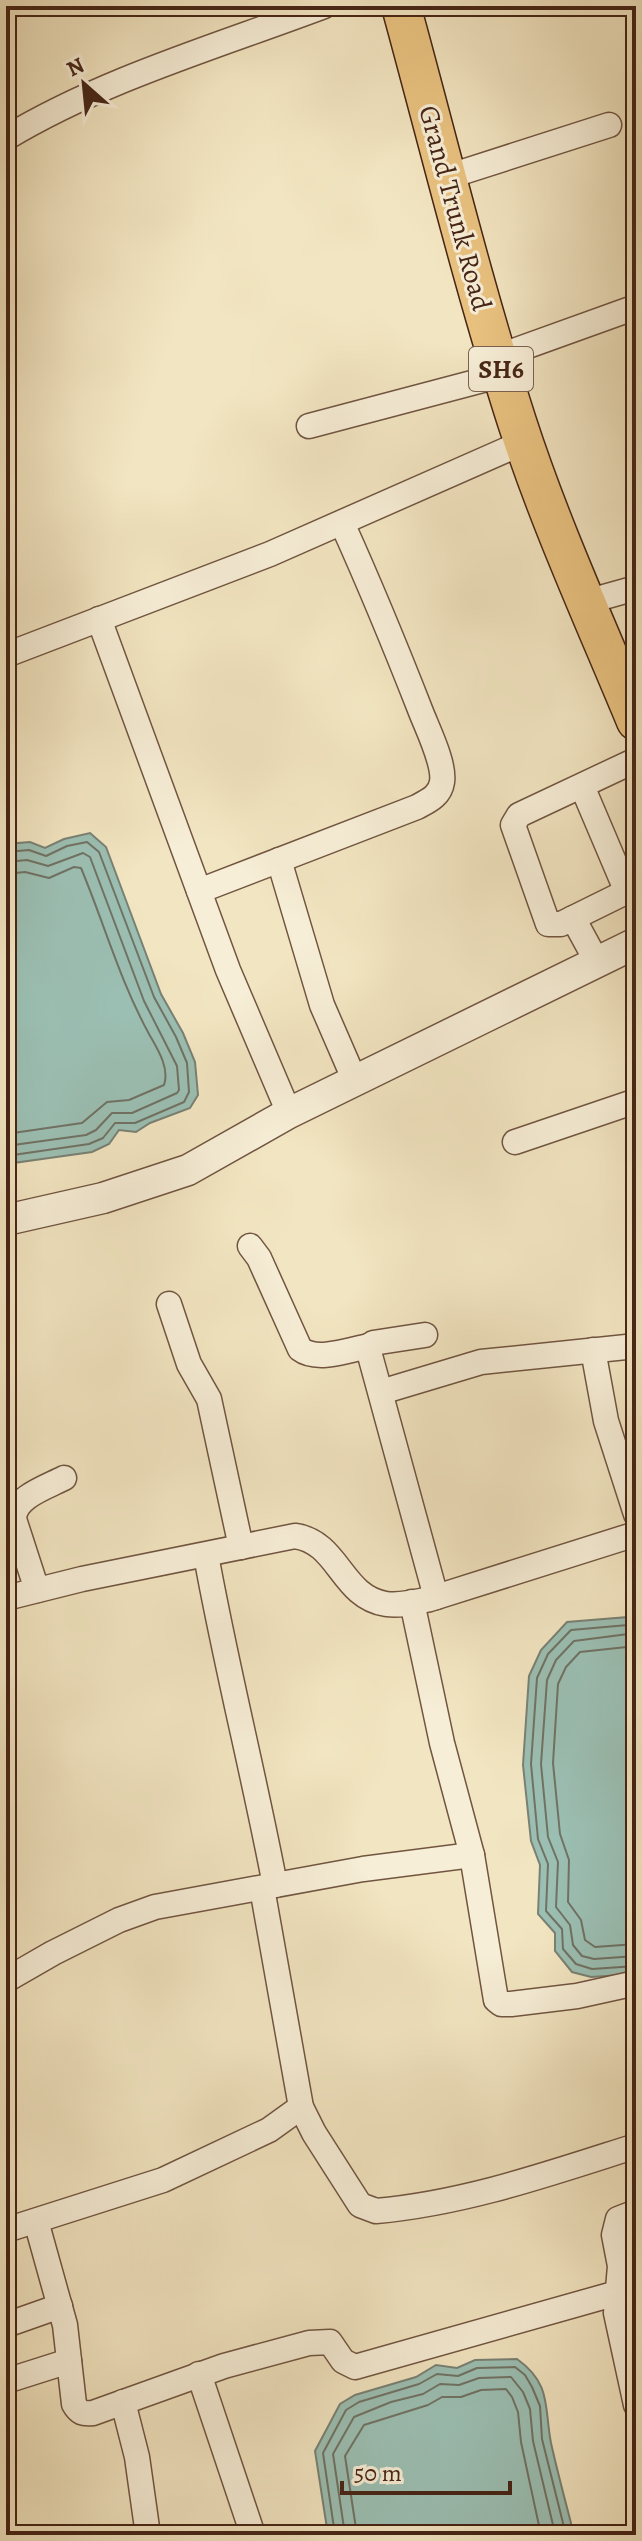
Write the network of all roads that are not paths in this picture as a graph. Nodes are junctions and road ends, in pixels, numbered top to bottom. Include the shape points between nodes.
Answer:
1 (324, 6) edge
2 (401, 6) edge
3 (609, 125) dead end
4 (6, 138) edge
5 (447, 177) junction
6 (636, 307) edge
7 (500, 366) junction
8 (309, 426) dead end
9 (524, 442) junction
10 (342, 523) junction
11 (636, 588) edge
12 (586, 602) junction
13 (99, 619) junction
14 (6, 655) edge
15 (636, 721) edge
16 (636, 760) edge
17 (582, 786) junction
18 (279, 860) junction
19 (631, 890) edge
20 (199, 891) junction
21 (573, 918) junction
22 (636, 943) edge
23 (597, 962) junction
24 (355, 1081) junction
25 (636, 1101) edge
26 (289, 1113) junction
27 (515, 1142) dead end
28 (6, 1220) edge
29 (250, 1246) dead end
30 (169, 1304) dead end
31 (425, 1335) dead end
32 (369, 1346) junction
33 (636, 1346) edge
34 (593, 1350) junction
35 (381, 1392) junction
36 (64, 1478) dead end
37 (636, 1514) edge
38 (636, 1534) edge
39 (241, 1547) junction
40 (206, 1555) junction
41 (37, 1590) junction
42 (6, 1598) edge
43 (424, 1600) junction
44 (472, 1855) junction
45 (268, 1887) junction
46 (6, 1980) edge
47 (636, 1983) edge
48 (301, 2107) junction
49 (636, 2146) edge
50 (636, 2212) edge
51 (36, 2221) junction
52 (6, 2230) edge
53 (617, 2293) junction
54 (60, 2306) junction
55 (6, 2325) edge
56 (69, 2361) junction
57 (199, 2374) junction
58 (6, 2381) edge
59 (123, 2402) junction
60 (636, 2405) edge
61 (148, 2535) edge
62 (253, 2535) edge

1 - 4 street via 100,91
2 - 5 main road, Grand Trunk Road / SH6
3 - 5 street
5 - 7 main road, Grand Trunk Road / SH6
6 - 7 street
7 - 8 street
7 - 9 main road, Grand Trunk Road / SH6
9 - 10 street
9 - 12 main road, Grand Trunk Road / SH6
10 - 13 street
10 - 18 street via 426,726 443,772 441,787 417,807
11 - 12 street
12 - 15 main road, Grand Trunk Road / SH6
13 - 14 street
13 - 20 street
16 - 17 street
17 - 19 street
17 - 21 street via 519,815 513,825 544,918 553,926
18 - 20 street
18 - 24 street via 318,994
19 - 21 street
20 - 26 street
21 - 23 street
22 - 23 street
23 - 24 street
24 - 26 street
25 - 27 street
26 - 28 street via 188,1170 103,1198
29 - 32 street via 307,1355
30 - 39 street via 189,1364 209,1399
31 - 32 street
32 - 35 street
33 - 34 street
34 - 35 street via 481,1362
34 - 37 street via 603,1412
35 - 43 street
36 - 41 street via 14,1511
38 - 43 street
39 - 40 street
39 - 43 street via 309,1538 369,1598 386,1604
40 - 41 street
40 - 45 street via 257,1790
41 - 42 street
43 - 44 street via 442,1743
44 - 45 street
44 - 47 street via 496,2000 501,2004
45 - 46 street via 155,1907 119,1920
45 - 48 street
48 - 49 street via 360,2205 376,2211 474,2195
48 - 51 street via 269,2130 163,2180
50 - 53 street via 618,2219 614,2227 620,2266
51 - 52 street
51 - 54 street
53 - 57 street via 355,2367 343,2361 330,2342 320,2341
53 - 60 street via 616,2313
54 - 55 street
54 - 56 street
56 - 58 street
56 - 59 street via 78,2411 93,2413
57 - 59 street
57 - 62 street
59 - 61 street

